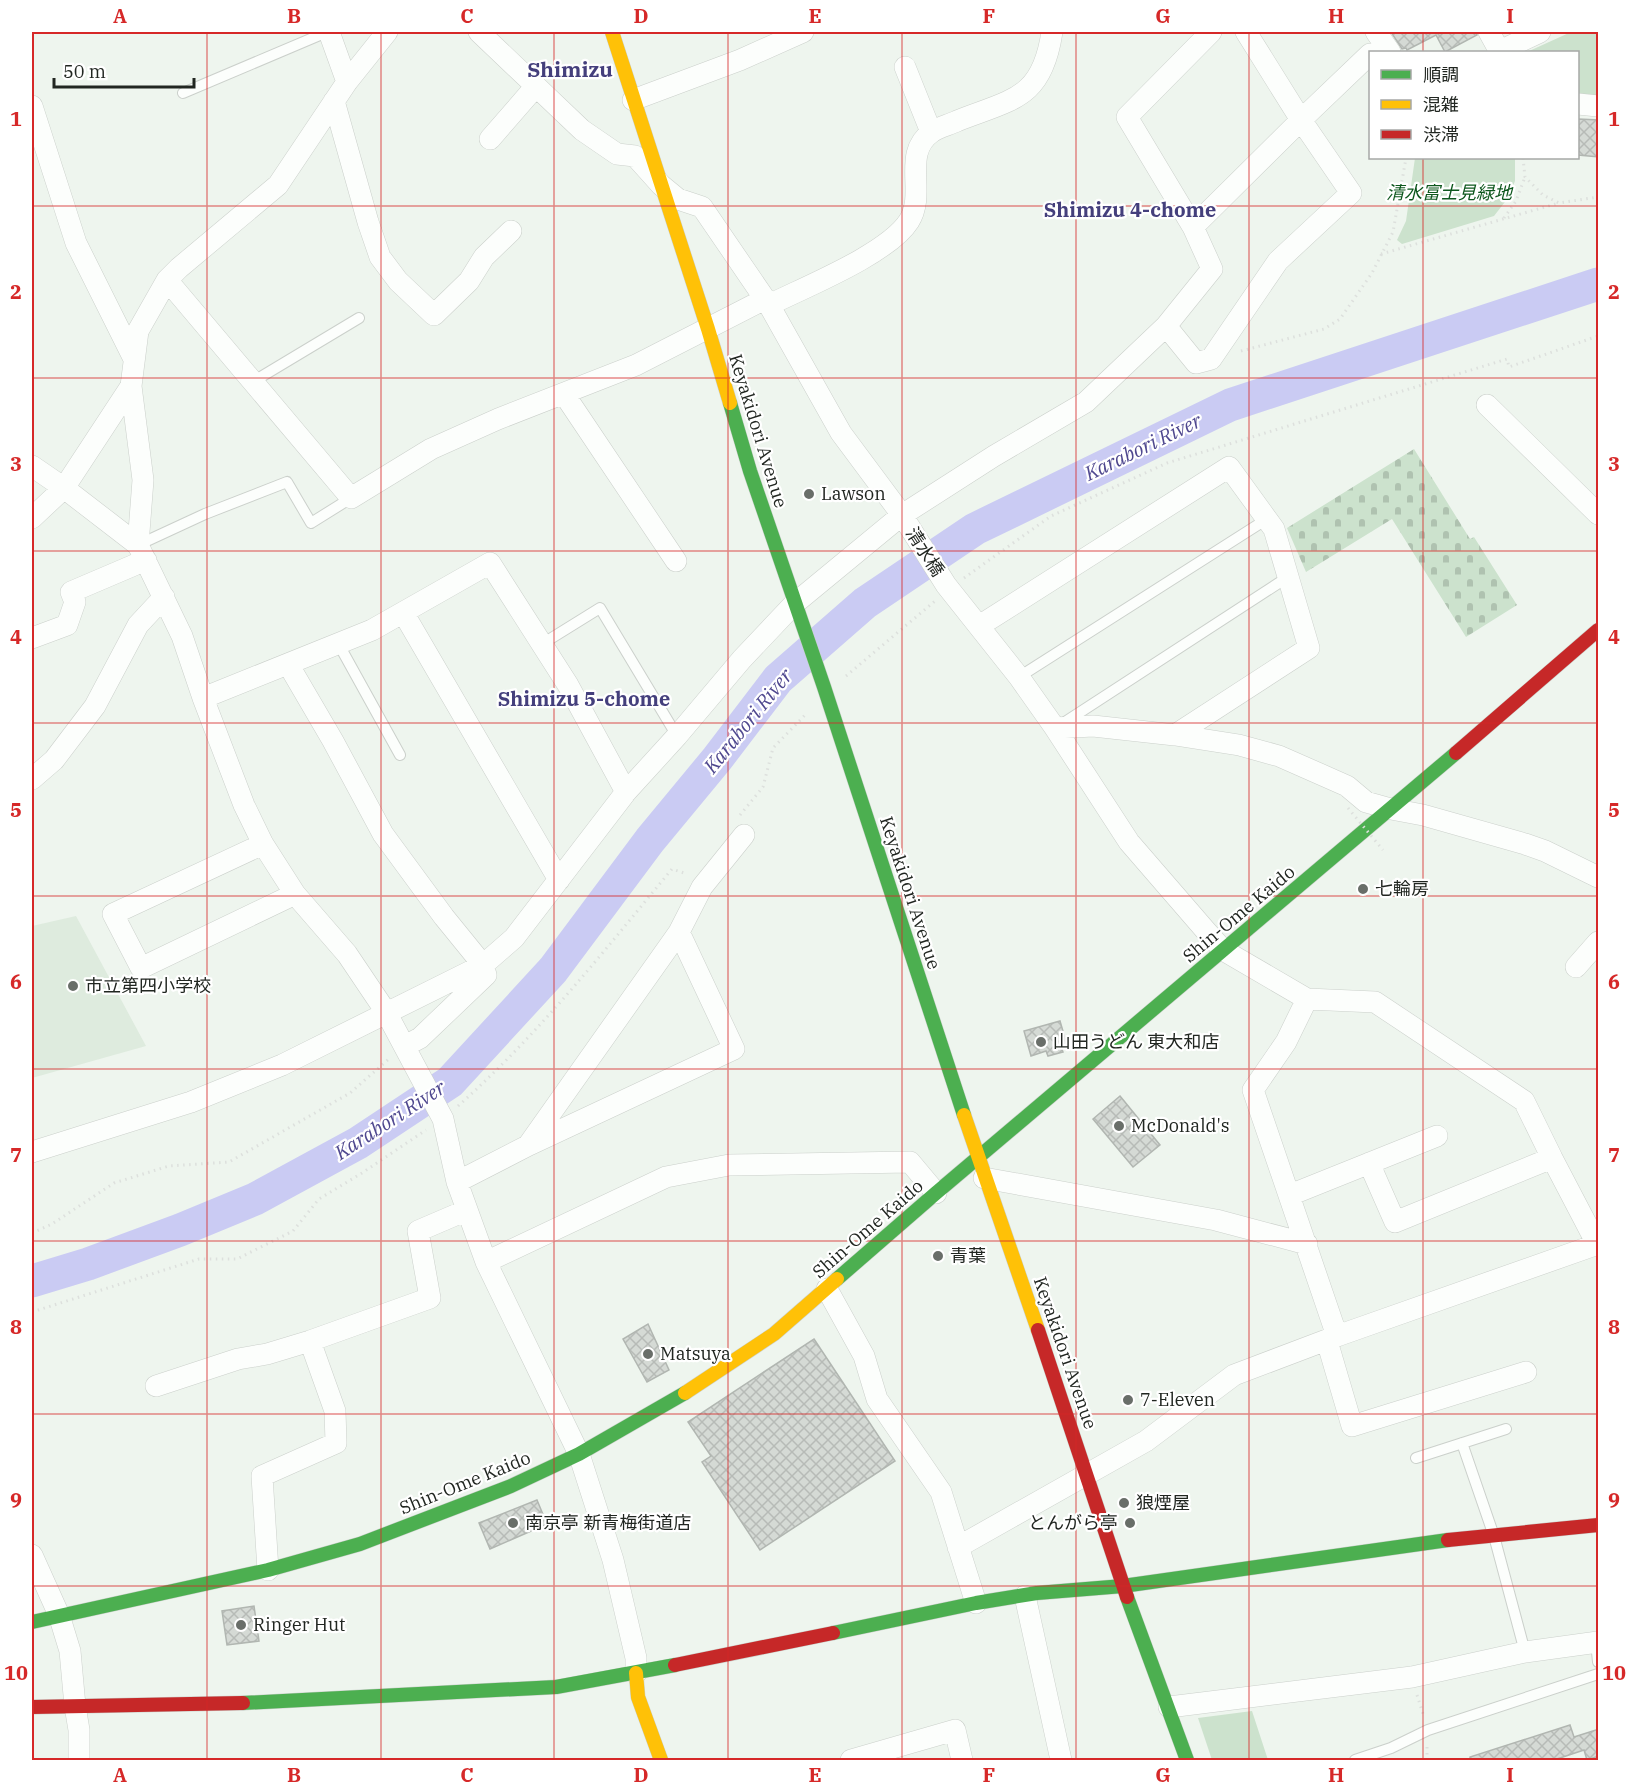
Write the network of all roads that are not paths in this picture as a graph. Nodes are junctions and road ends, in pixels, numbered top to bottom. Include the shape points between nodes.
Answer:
1 (328, 32) edge
2 (387, 32) edge
3 (479, 32) edge
4 (612, 32) edge
5 (803, 32) edge
6 (1052, 32) edge
7 (1211, 32) edge
8 (1246, 32) edge
9 (1489, 32) edge
10 (1540, 32) edge
11 (1498, 51) edge
12 (1501, 51) edge
13 (1369, 56) edge
14 (905, 67) dead end
15 (347, 82) junction
16 (536, 86) junction
17 (183, 93) dead end
18 (633, 100) junction
19 (334, 101) junction
20 (1579, 104) edge
21 (32, 106) edge
22 (1599, 106) edge
23 (1301, 120) junction
24 (931, 132) junction
25 (490, 139) dead end
26 (661, 185) junction
27 (1193, 227) junction
28 (511, 231) dead end
29 (168, 280) junction
30 (767, 302) junction
31 (359, 318) dead end
32 (1166, 326) junction
33 (708, 329) junction
34 (133, 357) junction
35 (254, 381) junction
36 (131, 386) junction
37 (564, 394) junction
38 (1487, 405) dead end
39 (32, 466) edge
40 (64, 488) junction
41 (351, 498) junction
42 (1599, 514) edge
43 (903, 517) junction
44 (32, 518) edge
45 (1267, 519) junction
46 (142, 553) junction
47 (676, 561) dead end
48 (1288, 577) junction
49 (164, 597) junction
50 (796, 609) junction
51 (404, 614) junction
52 (979, 626) junction
53 (1599, 630) edge
54 (32, 638) edge
55 (338, 643) junction
56 (542, 644) junction
57 (288, 664) junction
58 (1019, 676) junction
59 (203, 698) junction
60 (1055, 728) junction
61 (1175, 735) junction
62 (677, 736) junction
63 (400, 755) dead end
64 (32, 779) edge
65 (626, 792) junction
66 (1391, 809) junction
67 (739, 829) road end
68 (263, 844) junction
69 (1599, 877) edge
70 (559, 880) junction
71 (295, 894) junction
72 (679, 932) junction
73 (1599, 942) edge
74 (1223, 950) junction
75 (483, 965) junction
76 (1576, 967) dead end
77 (1307, 999) junction
78 (386, 1012) junction
79 (406, 1048) junction
80 (1437, 1136) dead end
81 (529, 1145) junction
82 (32, 1152) edge
83 (1552, 1158) junction
84 (1369, 1163) junction
85 (981, 1169) junction
86 (457, 1182) junction
87 (936, 1193) junction
88 (1290, 1195) junction
89 (467, 1210) junction
90 (1307, 1244) junction
91 (1598, 1245) edge
92 (486, 1262) junction
93 (827, 1289) junction
94 (1332, 1338) junction
95 (310, 1341) junction
96 (1527, 1372) dead end
97 (156, 1386) dead end
98 (1506, 1429) dead end
99 (1462, 1443) junction
100 (579, 1454) junction
101 (1416, 1458) dead end
102 (1087, 1473) junction
103 (1599, 1526) edge
104 (1494, 1536) junction
105 (958, 1547) junction
106 (32, 1554) edge
107 (267, 1570) junction
108 (1123, 1586) junction
109 (1025, 1596) junction
110 (976, 1603) junction
111 (59, 1615) junction
112 (32, 1622) edge
113 (1598, 1649) edge
114 (1525, 1652) junction
115 (636, 1673) junction
116 (1599, 1674) edge
117 (75, 1706) junction
118 (32, 1707) edge
119 (1169, 1707) junction
120 (80, 1761) edge
121 (661, 1761) edge
122 (851, 1761) edge
123 (962, 1761) edge
124 (1061, 1761) edge
125 (1187, 1761) edge
126 (1355, 1761) edge

1 - 15 street
1 - 17 lane
2 - 15 street
3 - 16 street, 清水橋
4 - 18 street, Keyakidori Avenue
5 - 18 street
6 - 24 street via 1043,70 1034,84 1020,95
7 - 27 street via 1127,117
8 - 23 street
9 - 11 street
10 - 12 street
13 - 23 street
14 - 24 street
15 - 19 street
16 - 25 street
16 - 26 street, 清水橋 via 582,130 617,154 635,156
18 - 26 street, Keyakidori Avenue
19 - 28 street via 380,257 398,281 434,315
19 - 29 street via 278,185
20 - 22 street
21 - 34 street via 76,243
23 - 27 street
23 - 32 street via 1351,193 1278,261 1210,359 1197,363
24 - 30 street via 918,147 916,203 909,221 862,260
26 - 30 street, 清水橋 via 678,199 702,207
26 - 33 street, Keyakidori Avenue
27 - 32 street via 1212,269
29 - 34 street via 138,331
29 - 35 street
30 - 33 street
30 - 43 street, 清水橋 via 841,433
31 - 35 lane
32 - 43 street via 1086,402 994,456
33 - 37 street via 636,365
33 - 50 street, Keyakidori Avenue
34 - 36 street
35 - 41 street
36 - 40 street
36 - 46 street via 143,480
37 - 41 street via 431,449
37 - 47 street
38 - 42 street
39 - 40 street
40 - 44 street
40 - 46 street
41 - 46 lane via 311,523 287,482 205,514
43 - 50 street
43 - 52 street, 清水橋
45 - 48 street via 1274,529
45 - 52 street via 1229,467
45 - 58 lane
46 - 49 street
46 - 54 street via 71,592 75,602 67,625
48 - 60 lane
48 - 61 street via 1309,648
49 - 59 street
49 - 64 street via 138,625 95,706 54,760
50 - 62 street via 742,659
50 - 85 street, Keyakidori Avenue
51 - 55 street
51 - 56 street via 490,563
51 - 70 street
52 - 58 street, 清水橋
53 - 66 street, Shin-Ome Kaido
55 - 57 street
55 - 63 lane
56 - 62 lane via 600,608
56 - 65 street
57 - 59 street
57 - 75 street via 383,834
58 - 60 street, 清水橋
59 - 68 street
60 - 61 street via 1092,726
60 - 74 street, 清水橋 via 1129,842
61 - 66 street via 1279,756 1347,786 1366,802
62 - 65 street
65 - 70 street
66 - 69 street via 1525,844
66 - 74 street, Shin-Ome Kaido
67 - 72 street
68 - 71 street
68 - 71 street via 114,914 141,968
70 - 75 street via 514,938
71 - 78 street via 347,954
72 - 81 street
72 - 81 street via 734,1049
73 - 76 street
74 - 77 street, 清水橋
74 - 85 street, Shin-Ome Kaido
75 - 78 street
75 - 79 street via 486,975
77 - 83 street via 1375,1002 1524,1101
77 - 88 street via 1286,1042 1253,1090
78 - 79 street
78 - 82 street via 282,1065 192,1102
79 - 86 street via 442,1117
80 - 84 street
81 - 86 street
83 - 84 street via 1395,1222
83 - 91 street
84 - 88 street
85 - 87 street, Shin-Ome Kaido
85 - 90 street
85 - 102 street, Keyakidori Avenue
86 - 89 street
87 - 92 street via 910,1162 729,1166 666,1177
87 - 93 street, Shin-Ome Kaido
88 - 90 street
89 - 92 street
89 - 95 street via 418,1231 430,1298
90 - 94 street
91 - 94 street
92 - 100 street
93 - 100 street, Shin-Ome Kaido via 774,1334 703,1382
93 - 105 street via 864,1356 877,1399 940,1492
94 - 96 street via 1352,1426
94 - 102 street via 1234,1375 1146,1441
95 - 97 street
95 - 107 street via 334,1411 336,1443 262,1476
98 - 99 lane
99 - 101 lane
99 - 104 lane
100 - 107 street, Shin-Ome Kaido via 407,1527
100 - 115 street via 613,1560 634,1648
102 - 105 street
102 - 108 street, Keyakidori Avenue
103 - 104 street
104 - 108 street
104 - 114 lane
105 - 110 street
106 - 111 street
107 - 111 street, Shin-Ome Kaido
108 - 109 street
108 - 119 street, Keyakidori Avenue
109 - 110 street
109 - 124 street
110 - 115 street
111 - 112 street, Shin-Ome Kaido
111 - 117 street via 70,1652
113 - 114 street
114 - 119 street via 1412,1677
115 - 117 street via 556,1687 247,1703
115 - 121 street via 636,1690
116 - 126 lane via 1428,1730
117 - 118 street
117 - 120 street
119 - 125 street, Keyakidori Avenue
122 - 123 street via 956,1730

